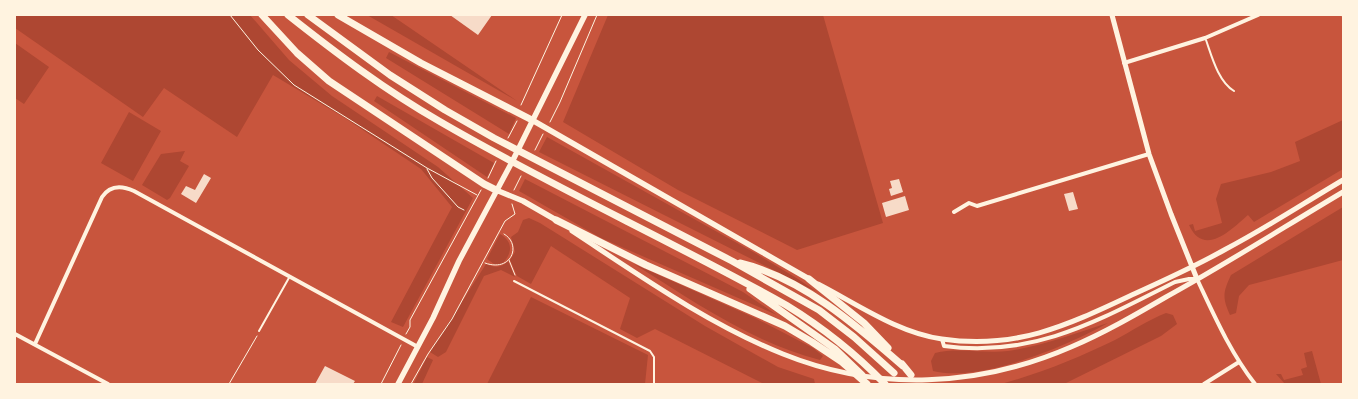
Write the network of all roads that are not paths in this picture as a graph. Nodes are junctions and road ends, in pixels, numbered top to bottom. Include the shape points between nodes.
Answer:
1 (262, 15) edge
2 (288, 15) edge
3 (308, 15) edge
4 (338, 15) edge
5 (585, 15) edge
6 (1112, 15) edge
7 (1258, 15) edge
8 (1205, 38) junction
9 (1124, 63) junction
10 (1234, 91) dead end
11 (532, 120) junction
12 (1149, 154) junction
13 (1343, 180) edge
14 (498, 187) junction
15 (1343, 192) edge
16 (954, 212) dead end
17 (556, 220) junction
18 (732, 261) junction
19 (1192, 267) junction
20 (290, 276) junction
21 (734, 277) junction
22 (809, 279) junction
23 (1197, 279) junction
24 (514, 281) road end
25 (260, 331) road end
26 (15, 334) edge
27 (942, 339) junction
28 (35, 344) junction
29 (418, 347) junction
30 (1239, 362) junction
31 (903, 366) junction
32 (894, 374) dead end
33 (911, 375) dead end
34 (108, 384) edge
35 (398, 384) edge
36 (654, 384) edge
37 (868, 384) edge
38 (885, 384) edge
39 (1204, 384) edge
40 (1254, 384) edge

1 - 14 highway via 297,53 329,81
2 - 21 highway via 378,83 438,121
3 - 18 highway via 390,76 445,110
4 - 11 highway via 421,63
5 - 11 main road
6 - 9 street
7 - 8 street
8 - 9 street
8 - 10 lane via 1218,71
9 - 12 street
11 - 14 main road
11 - 22 main road
12 - 16 street via 976,206 969,203
12 - 19 street
13 - 19 street
14 - 17 main road
14 - 29 main road
15 - 23 street
17 - 23 street via 644,279 744,337 796,359 872,378 946,380 997,372 1056,354 1109,329
17 - 37 highway via 646,265 785,326 842,362
18 - 31 highway via 760,268 818,299 847,318
18 - 32 highway via 819,310
19 - 23 street
19 - 27 street via 1076,321 1041,333 997,342
20 - 25 lane
20 - 28 street via 127,188 114,187 102,197
20 - 29 street
21 - 37 highway via 835,349
21 - 38 highway via 819,326 849,349
22 - 27 street via 894,324
22 - 31 highway via 864,323
23 - 27 street via 1175,282 1079,328 1035,343 982,349 944,346
23 - 30 street
24 - 36 lane via 650,351 654,357
26 - 28 street
28 - 34 street
29 - 35 main road
30 - 39 street
30 - 40 street
31 - 33 highway

